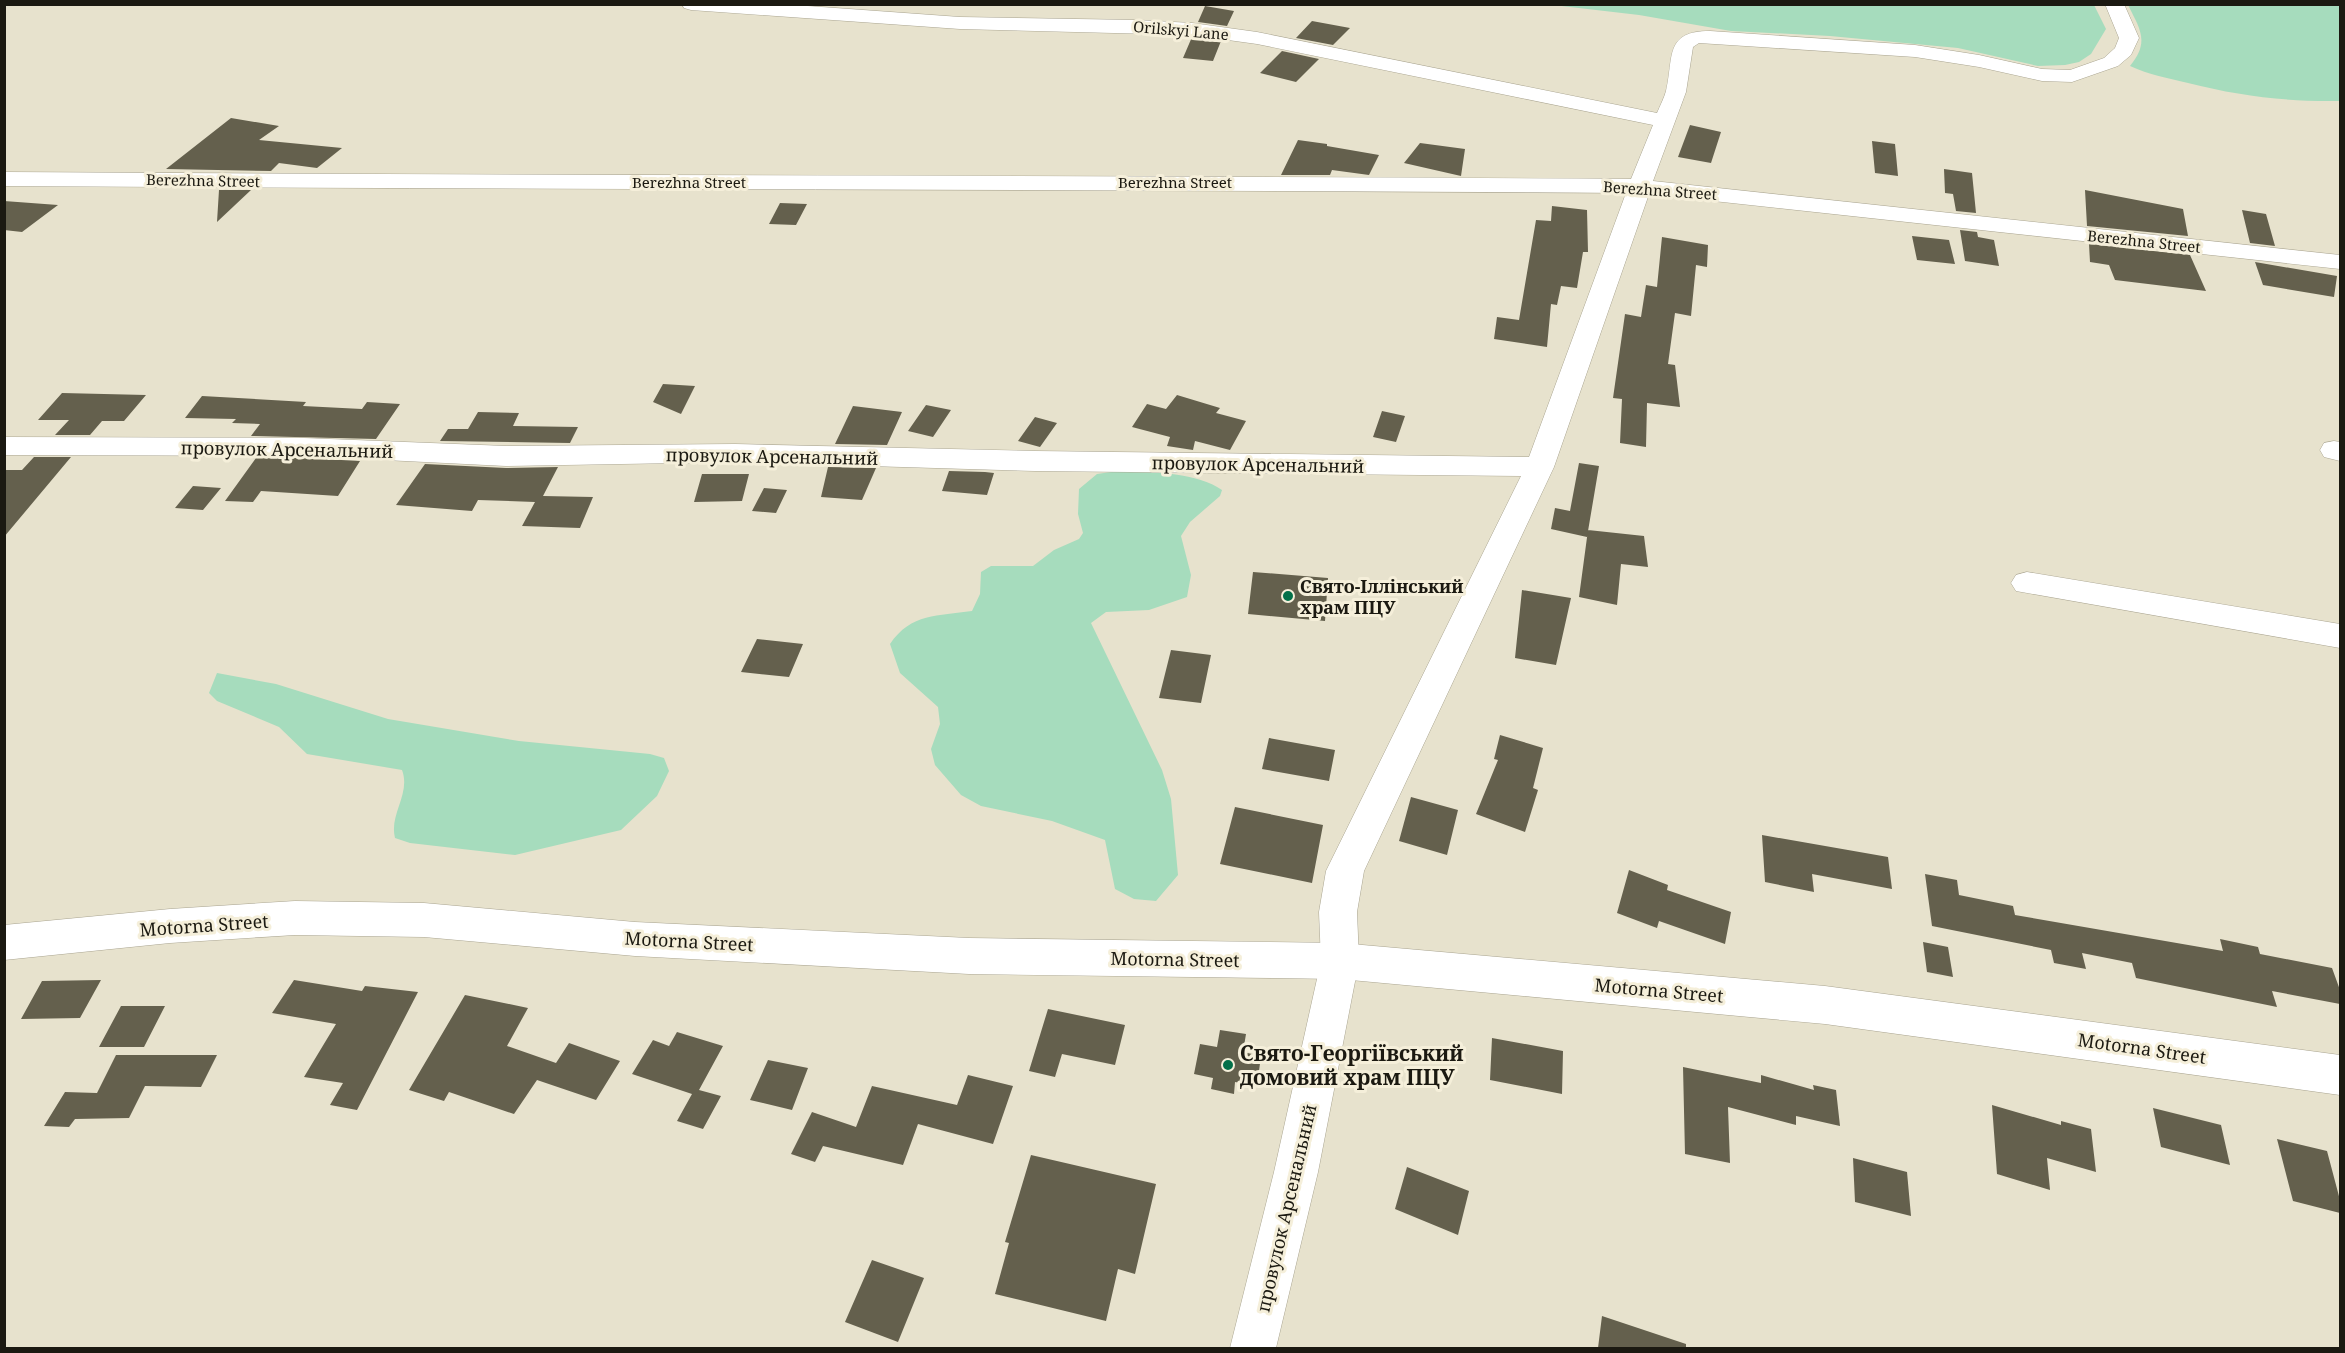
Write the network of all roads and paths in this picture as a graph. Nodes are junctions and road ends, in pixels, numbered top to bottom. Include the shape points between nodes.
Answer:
1 (691, 4) edge
2 (2114, 4) edge
3 (1664, 121) junction
4 (4, 179) edge
5 (1640, 186) junction
6 (2340, 262) edge
7 (4, 446) edge
8 (1540, 467) junction
9 (2027, 583) dead end
10 (2340, 636) edge
11 (4, 943) edge
12 (1341, 961) junction
13 (2340, 1075) edge
14 (1253, 1348) edge

1 - 3 street, Orilskyi Lane via 960,23 1192,29 1257,38
2 - 3 street, провулок Арсенальний via 2129,38 2124,51 2111,62 2072,76 2042,75 1915,51 1694,38 1683,46 1676,92
3 - 5 street, провулок Арсенальний
4 - 5 street, Berezhna Street
5 - 6 street, Berezhna Street
5 - 8 street, провулок Арсенальний
7 - 8 street, провулок Арсенальний via 304,447 506,456 735,453
8 - 12 street, провулок Арсенальний via 1345,871 1338,912
9 - 10 street
11 - 12 street, Motorna Street via 284,919 424,920 635,939 969,956
12 - 13 street, Motorna Street via 1825,1005
12 - 14 street, провулок Арсенальний

